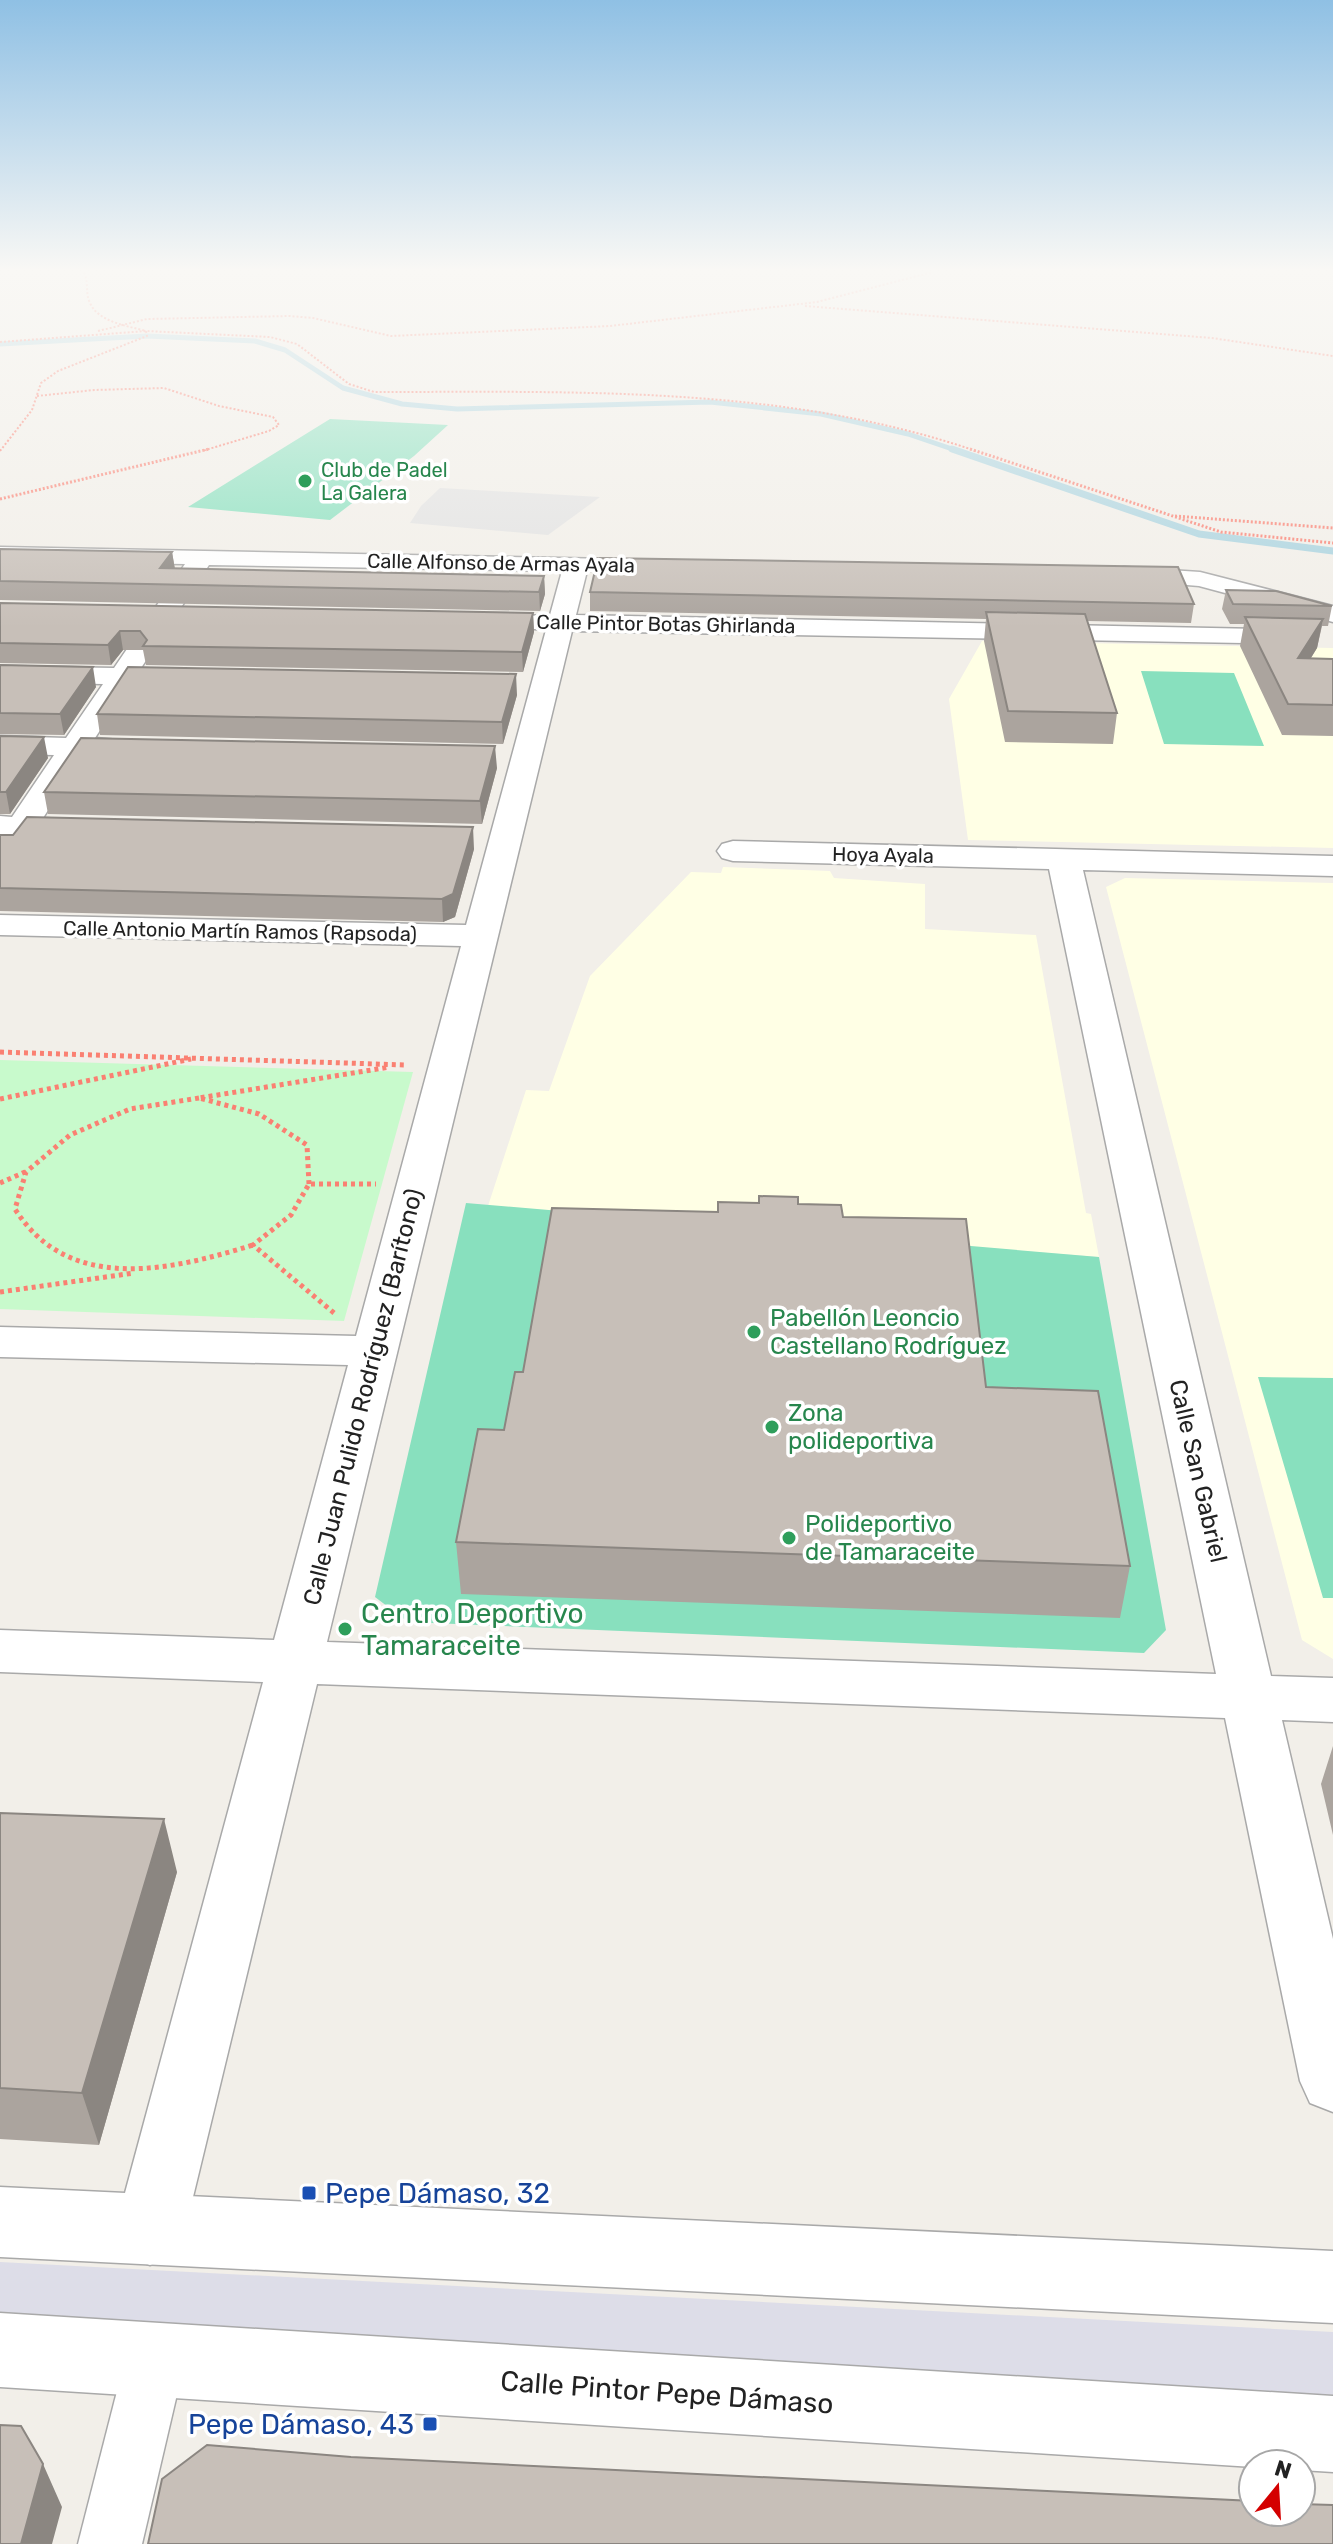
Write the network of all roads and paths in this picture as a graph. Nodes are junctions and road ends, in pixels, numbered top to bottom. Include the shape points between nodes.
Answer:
1 (39, 391) edge
2 (87, 391) edge
3 (172, 391) edge
4 (370, 391) edge
5 (37, 396) junction
6 (0, 451) edge
7 (0, 499) edge
8 (1159, 514) junction
9 (1333, 528) edge
10 (1333, 543) edge
11 (0, 554) edge
12 (202, 557) junction
13 (576, 564) junction
14 (630, 565) edge
15 (1093, 573) edge
16 (151, 614) junction
17 (1333, 614) edge
18 (198, 615) edge
19 (499, 621) edge
20 (561, 622) junction
21 (1333, 637) edge
22 (0, 674) edge
23 (122, 676) junction
24 (209, 678) edge
25 (0, 745) edge
26 (74, 747) junction
27 (161, 748) edge
28 (10, 826) edge
29 (112, 829) edge
30 (733, 851) dead end
31 (0, 857) edge
32 (1048, 859) junction
33 (1333, 866) edge
34 (0, 925) edge
35 (481, 936) junction
36 (0, 1052) edge
37 (200, 1057) junction
38 (448, 1064) junction
39 (402, 1065) junction
40 (199, 1098) junction
41 (0, 1099) edge
42 (26, 1172) junction
43 (0, 1183) edge
44 (309, 1184) junction
45 (382, 1184) dead end
46 (253, 1245) junction
47 (139, 1272) junction
48 (0, 1292) edge
49 (359, 1336) junction
50 (0, 1342) edge
51 (0, 1651) edge
52 (295, 1662) junction
53 (1248, 1696) junction
54 (1333, 1700) edge
55 (1333, 2081) edge
56 (0, 2222) edge
57 (150, 2230) junction
58 (1333, 2287) edge
59 (0, 2350) edge
60 (155, 2360) junction
61 (1333, 2434) edge
62 (110, 2544) edge

1 - 5 path
2 - 5 path
3 - 7 path via 273,417 279,425 196,453
4 - 8 path via 569,392 824,411 926,434
5 - 6 path
8 - 9 path
8 - 10 path via 1221,532
11 - 12 street, Calle Alfonso de Armas Ayala
12 - 13 street, Calle Alfonso de Armas Ayala
12 - 16 street
13 - 14 street, Calle Alfonso de Armas Ayala
13 - 20 street, Calle Juan Pulido Rodríguez (Barítono)
15 - 17 street via 1200,579
16 - 18 street
16 - 23 street
19 - 20 street, Calle Pintor Botas Ghirlanda
20 - 21 street, Calle Pintor Botas Ghirlanda
20 - 35 street, Calle Juan Pulido Rodríguez (Barítono) via 529,684 491,837
22 - 23 street
23 - 24 street
23 - 26 street
25 - 26 street
26 - 27 street
26 - 28 street
28 - 29 street
28 - 31 street
30 - 32 street, Hoya Ayala
32 - 33 street
32 - 53 street, Calle San Gabriel
34 - 35 street, Calle Antonio Martín Ramos (Rapsoda)
35 - 38 street, Calle Juan Pulido Rodríguez (Barítono)
36 - 37 path
37 - 39 path
37 - 41 path
38 - 39 path
38 - 49 street, Calle Juan Pulido Rodríguez (Barítono)
39 - 40 path
40 - 42 path via 130,1109 70,1135
40 - 44 path via 259,1114 307,1145
42 - 43 path
42 - 47 path via 15,1209 35,1238 80,1262
44 - 45 path
44 - 46 path via 291,1215
46 - 47 path via 205,1261
46 - 49 path
47 - 48 path
49 - 50 street
49 - 52 street, Calle Juan Pulido Rodríguez (Barítono)
51 - 52 street
52 - 53 street
52 - 57 street, Calle Juan Pulido Rodríguez (Barítono)
53 - 54 street
53 - 55 street, Calle San Gabriel
56 - 57 street
57 - 58 street
59 - 60 street, Calle Pintor Pepe Dámaso
60 - 61 street, Calle Pintor Pepe Dámaso
60 - 62 street

